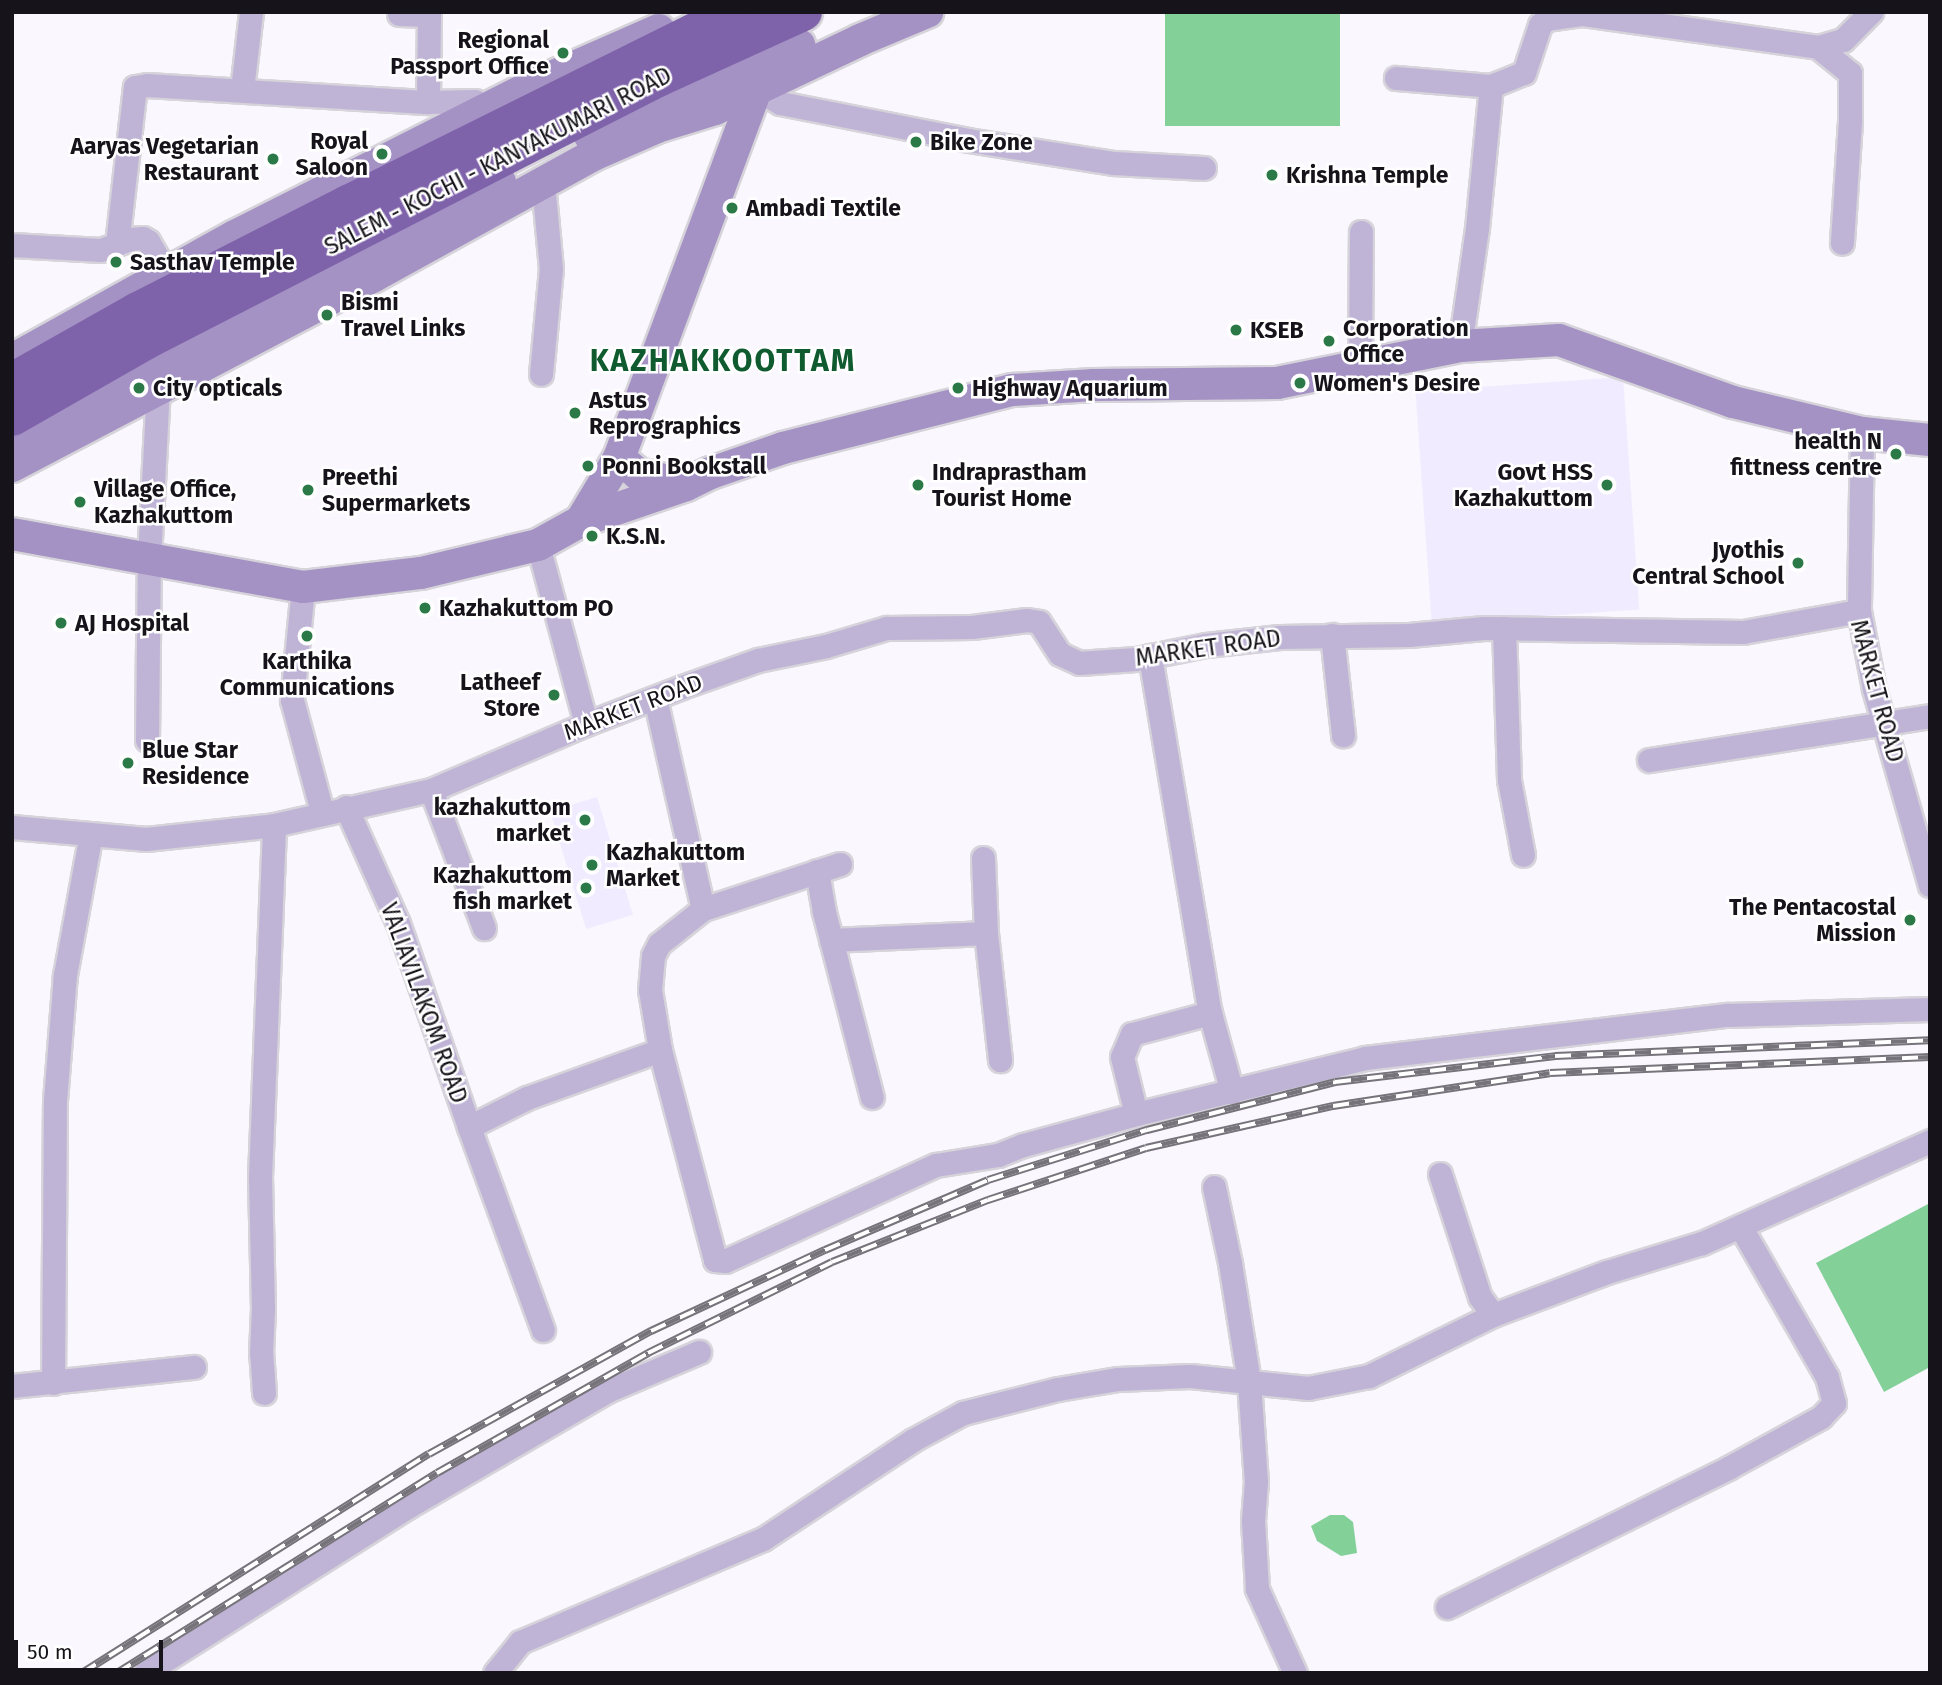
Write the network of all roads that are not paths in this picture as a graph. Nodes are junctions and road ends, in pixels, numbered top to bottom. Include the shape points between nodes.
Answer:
1 (251, 12) edge
2 (660, 12) edge
3 (699, 12) edge
4 (734, 12) edge
5 (803, 12) edge
6 (872, 12) edge
7 (1871, 12) edge
8 (399, 13) edge
9 (1546, 15) edge
10 (908, 16) edge
11 (1818, 47) junction
12 (1396, 78) dead end
13 (1491, 86) junction
14 (756, 89) junction
15 (242, 90) junction
16 (475, 101) junction
17 (428, 102) junction
18 (1204, 168) dead end
19 (543, 182) junction
20 (1361, 232) dead end
21 (1842, 243) dead end
22 (117, 244) junction
23 (12, 245) edge
24 (160, 262) junction
25 (12, 346) edge
26 (1460, 346) junction
27 (12, 360) edge
28 (1360, 367) junction
29 (541, 374) dead end
30 (12, 382) edge
31 (158, 388) junction
32 (12, 417) edge
33 (1862, 433) junction
34 (12, 439) edge
35 (1930, 440) edge
36 (619, 458) junction
37 (12, 466) edge
38 (686, 485) junction
39 (581, 521) junction
40 (12, 534) edge
41 (538, 545) junction
42 (149, 559) junction
43 (303, 587) junction
44 (1858, 611) junction
45 (1504, 628) junction
46 (1332, 635) junction
47 (1150, 656) junction
48 (655, 698) junction
49 (1930, 716) edge
50 (1885, 722) junction
51 (586, 724) junction
52 (1343, 735) dead end
53 (147, 740) dead end
54 (1650, 760) dead end
55 (431, 790) junction
56 (346, 807) junction
57 (322, 812) junction
58 (274, 825) junction
59 (12, 827) edge
60 (91, 834) junction
61 (1523, 855) dead end
62 (983, 858) dead end
63 (840, 864) dead end
64 (817, 871) junction
65 (1930, 886) edge
66 (703, 909) junction
67 (484, 928) dead end
68 (986, 933) junction
69 (831, 940) junction
70 (1930, 1009) edge
71 (1210, 1013) junction
72 (660, 1050) junction
73 (1000, 1060) dead end
74 (1232, 1092) junction
75 (872, 1097) dead end
76 (1136, 1114) junction
77 (469, 1127) junction
78 (1930, 1141) edge
79 (1440, 1174) dead end
80 (1213, 1187) dead end
81 (1740, 1226) junction
82 (1493, 1315) junction
83 (543, 1330) dead end
84 (699, 1353) dead end
85 (194, 1367) dead end
86 (1249, 1382) junction
87 (53, 1383) junction
88 (12, 1386) edge
89 (264, 1393) dead end
90 (1447, 1608) dead end
91 (145, 1673) edge
92 (495, 1673) edge
93 (1295, 1673) edge

1 - 15 street
2 - 16 main road
3 - 27 main road via 538,83 235,236
4 - 30 highway, SALEM - KOCHI - KANYAKUMARI ROAD via 348,204
5 - 32 highway, SALEM - KOCHI - KANYAKUMARI ROAD via 530,142 147,340
6 - 34 main road via 688,95 629,115 160,355
7 - 11 street via 1843,40
8 - 17 street via 429,15
9 - 11 street via 1583,14
9 - 13 street via 1524,73
10 - 14 main road
11 - 21 street via 1850,73
12 - 13 street
13 - 26 street
14 - 18 street via 780,103 968,140 1100,161
14 - 19 main road via 715,109 647,132
14 - 36 main road
15 - 17 street
15 - 22 street via 135,87
16 - 17 street
16 - 24 main road
19 - 29 street via 551,269
19 - 31 main road
20 - 28 street
22 - 23 street via 101,250
22 - 24 street via 143,238
24 - 25 main road
26 - 28 main road
26 - 33 main road via 1559,340 1733,402
28 - 38 main road via 1277,383 1013,390 783,448
31 - 37 main road
31 - 42 street
33 - 35 main road
33 - 44 street
36 - 38 main road via 638,474
36 - 39 main road
38 - 39 main road
39 - 41 main road
40 - 42 main road
41 - 43 main road via 421,573
41 - 51 street
42 - 43 main road
42 - 53 street
43 - 57 street via 292,700
44 - 45 street, MARKET ROAD via 1743,632
44 - 50 street, MARKET ROAD
45 - 46 street, MARKET ROAD
45 - 61 street via 1509,780
46 - 47 street, MARKET ROAD via 1206,645
46 - 52 street
47 - 48 street, MARKET ROAD via 1079,663 1059,654 1039,622 1027,620 886,628 758,660
47 - 71 street
48 - 51 street, MARKET ROAD
48 - 66 street
49 - 50 street
50 - 54 street
50 - 65 street, MARKET ROAD
51 - 55 street, MARKET ROAD
55 - 56 street, MARKET ROAD
55 - 67 street
56 - 57 street, MARKET ROAD
56 - 77 street, VALIAVILAKOM ROAD via 398,923
57 - 58 street, MARKET ROAD
58 - 60 street, MARKET ROAD via 146,839
58 - 89 street via 260,1177
59 - 60 street, MARKET ROAD
60 - 87 street via 65,975 55,1101
62 - 68 street
63 - 64 street
64 - 66 street
64 - 69 street
66 - 72 street via 659,944 653,956 650,990
68 - 69 street
68 - 73 street
69 - 75 street
70 - 74 street via 1728,1015 1365,1058
71 - 74 street
71 - 76 street via 1132,1034 1122,1057
72 - 76 street via 715,1260 725,1261 936,1165 998,1155
72 - 77 street, VALIAVILAKOM ROAD via 527,1098
74 - 76 street
77 - 83 street
78 - 81 street
79 - 82 street via 1480,1297
80 - 86 street
81 - 82 street via 1702,1244 1607,1272
81 - 90 street via 1827,1377 1834,1403 1821,1417 1728,1468
82 - 86 street via 1369,1376 1308,1388
84 - 91 street via 584,1404 409,1506
85 - 87 street
86 - 92 street via 1190,1376 1118,1379 1058,1388 963,1413 913,1440 763,1539 520,1642
86 - 93 street via 1257,1589
87 - 88 street

